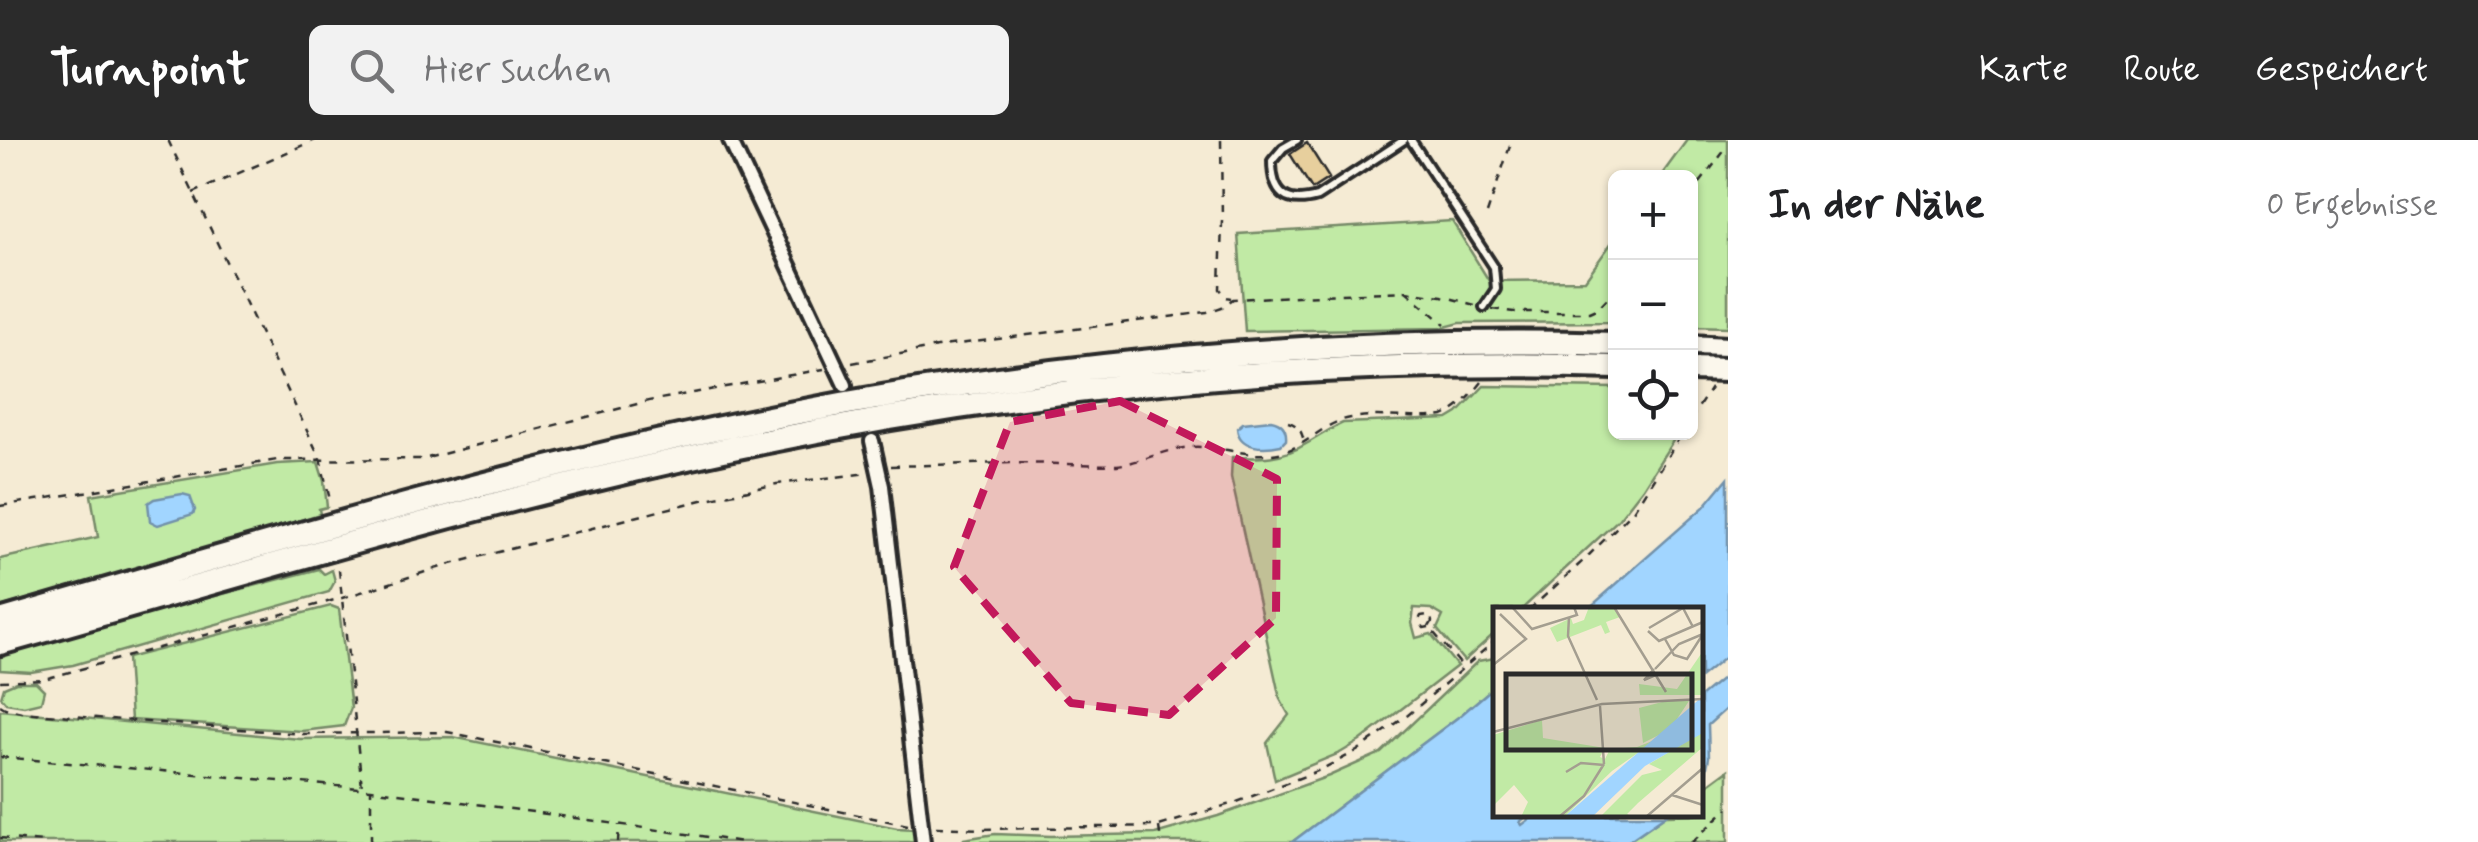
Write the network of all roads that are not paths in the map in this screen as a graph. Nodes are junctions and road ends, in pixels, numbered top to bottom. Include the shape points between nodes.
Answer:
1 (730, 140) edge
2 (1296, 140) edge
3 (1407, 140) edge
4 (1484, 307) road end
5 (1608, 344) edge
6 (1447, 346) junction
7 (1698, 347) edge
8 (1728, 348) edge
9 (1608, 365) edge
10 (844, 385) dead end
11 (872, 441) dead end
12 (0, 622) edge
13 (0, 644) edge
14 (923, 842) edge

1 - 10 street
2 - 3 lane via 1272,161 1272,175 1278,192 1301,202
3 - 4 lane via 1494,267 1496,289
5 - 6 highway
6 - 9 highway
6 - 12 highway via 1121,365 783,415 423,501
6 - 13 highway via 1308,371 984,404 686,458
7 - 8 highway
11 - 14 street

